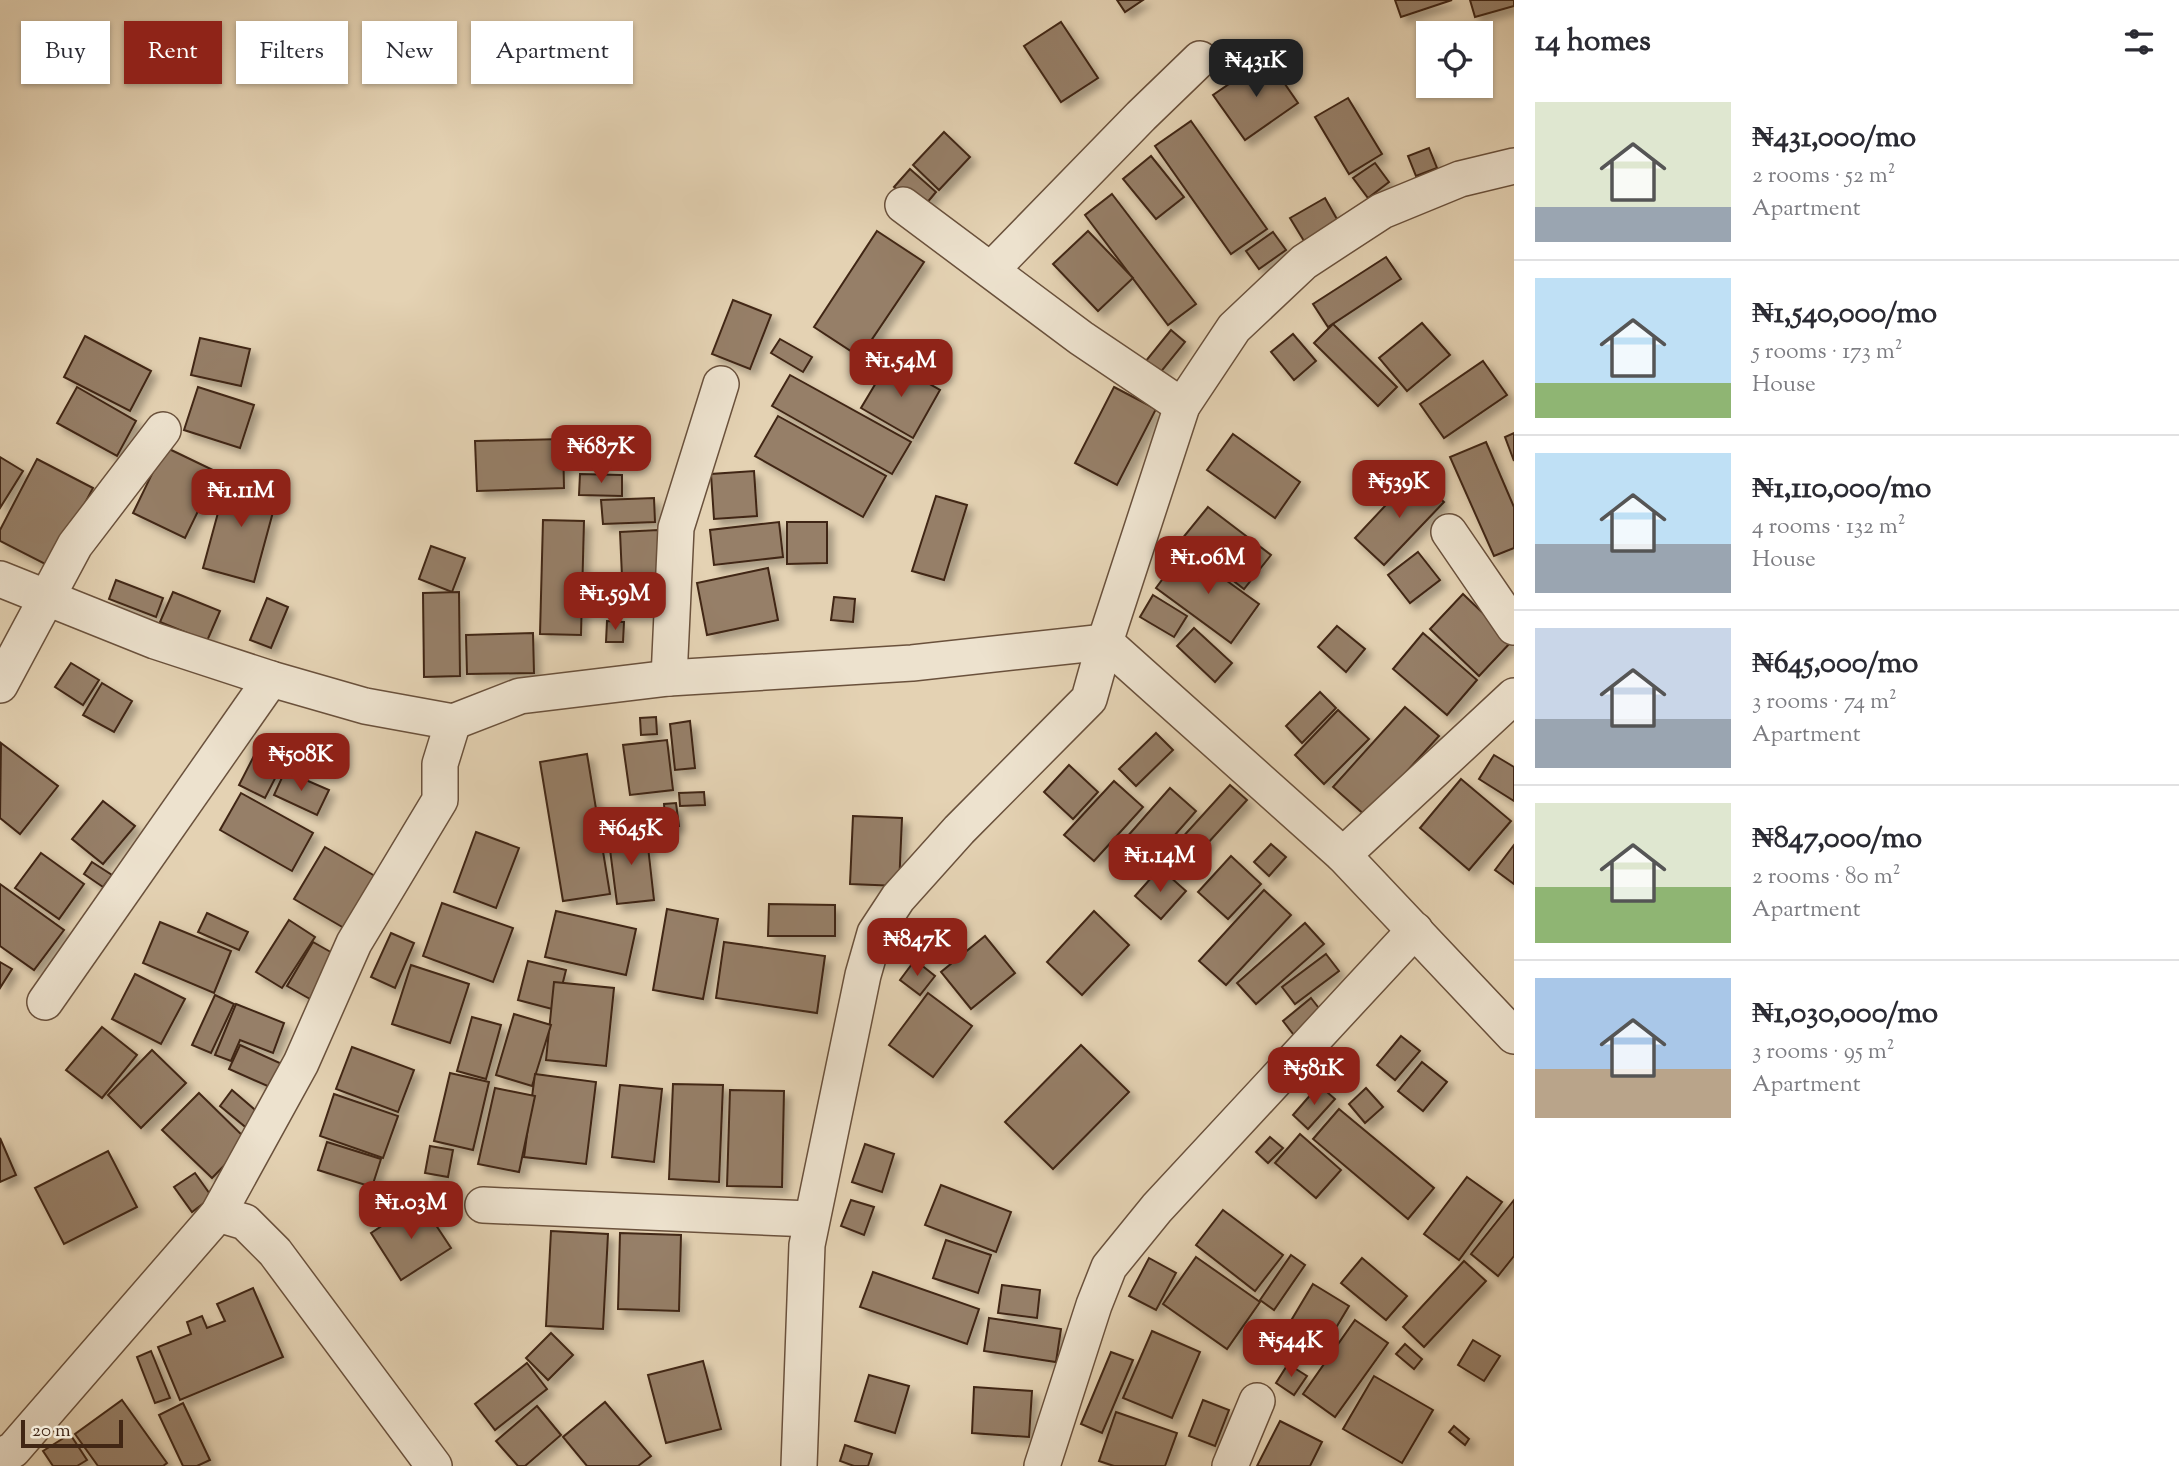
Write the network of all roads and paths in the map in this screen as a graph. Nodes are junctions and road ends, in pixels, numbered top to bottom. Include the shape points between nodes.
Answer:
1 (1200, 59) dead end
2 (1514, 166) edge
3 (903, 205) dead end
4 (991, 271) junction
5 (721, 384) dead end
6 (1182, 406) junction
7 (163, 430) dead end
8 (1449, 532) dead end
9 (0, 579) edge
10 (47, 597) junction
11 (1514, 627) edge
12 (1105, 642) junction
13 (669, 678) junction
14 (271, 679) junction
15 (0, 685) edge
16 (1514, 696) edge
17 (453, 722) junction
18 (1343, 855) junction
19 (1415, 930) junction
20 (45, 1002) dead end
21 (1514, 1036) edge
22 (484, 1205) dead end
23 (218, 1214) junction
24 (811, 1219) junction
25 (1257, 1401) dead end
26 (11, 1457) edge
27 (434, 1466) edge
28 (799, 1466) edge
29 (1042, 1466) edge
30 (1230, 1466) edge

1 - 4 street
2 - 6 street via 1460,179 1381,211 1304,261 1234,328
3 - 4 street
4 - 6 street
5 - 13 street via 676,528
6 - 12 street
7 - 10 street via 75,545
8 - 11 street
9 - 10 street
10 - 14 street via 155,641
10 - 15 street
12 - 13 street via 912,663
12 - 18 street
12 - 24 street via 1088,699 959,830 898,898 876,933
13 - 17 street via 520,696
14 - 17 street via 365,706
14 - 20 street
16 - 18 street
17 - 23 street via 440,764 440,800 354,943 301,1063
18 - 19 street
19 - 21 street
19 - 29 street via 1157,1208 1109,1267
22 - 24 street
23 - 26 street
23 - 27 street via 245,1222 275,1252
24 - 28 street
25 - 30 street

